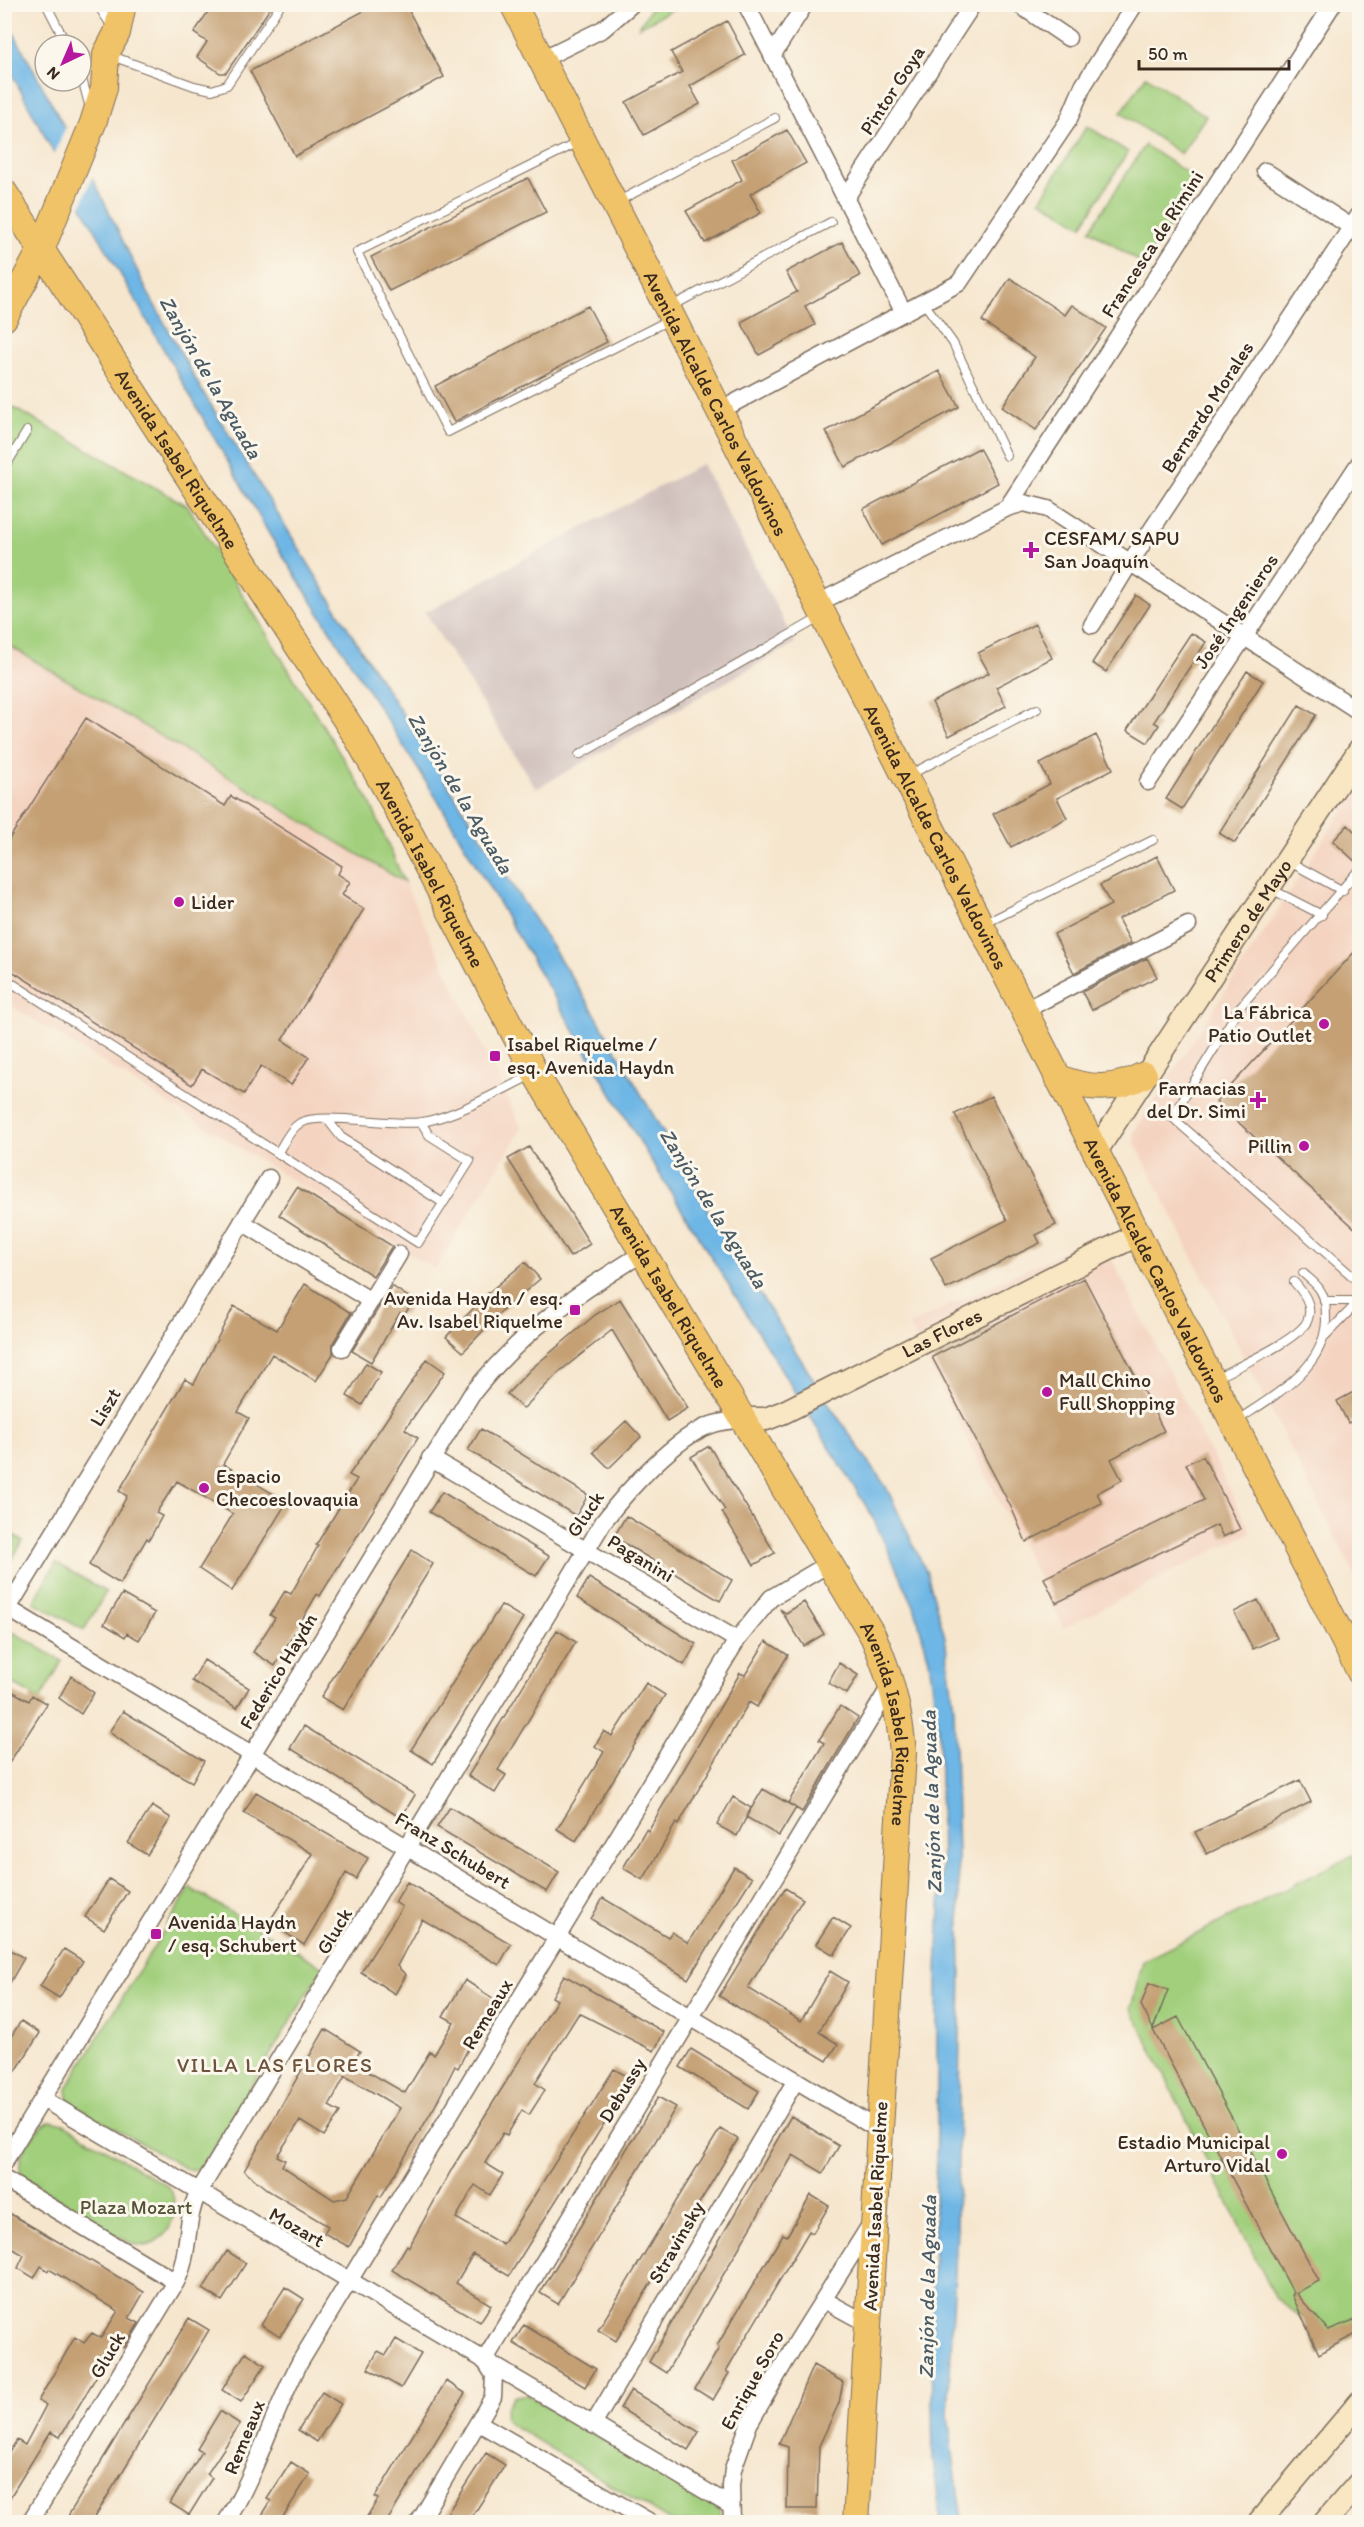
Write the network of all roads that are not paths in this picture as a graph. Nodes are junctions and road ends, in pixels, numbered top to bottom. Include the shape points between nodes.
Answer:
1 (46, 4) edge
2 (97, 4) edge
3 (123, 4) edge
4 (281, 4) edge
5 (513, 4) edge
6 (632, 4) edge
7 (746, 4) edge
8 (805, 4) edge
9 (973, 4) edge
10 (1018, 4) edge
11 (1135, 4) edge
12 (1333, 4) edge
13 (61, 33) edge
14 (1068, 38) dead end
15 (112, 43) junction
16 (772, 56) junction
17 (540, 60) junction
18 (86, 93) edge
19 (775, 118) dead end
20 (93, 123) junction
21 (581, 140) junction
22 (1265, 171) dead end
23 (4, 192) edge
24 (845, 199) junction
25 (613, 204) junction
26 (831, 222) dead end
27 (1357, 224) edge
28 (41, 250) junction
29 (924, 303) junction
30 (904, 313) junction
31 (669, 314) junction
32 (4, 318) edge
33 (718, 411) junction
34 (27, 431) dead end
35 (1006, 456) dead end
36 (1359, 462) edge
37 (4, 469) edge
38 (1007, 508) junction
39 (1131, 561) junction
40 (819, 610) junction
41 (1092, 625) dead end
42 (1245, 636) junction
43 (1037, 709) dead end
44 (1359, 712) edge
45 (1359, 749) edge
46 (579, 755) dead end
47 (904, 778) junction
48 (1148, 782) dead end
49 (1153, 840) dead end
50 (1286, 860) junction
51 (1356, 873) dead end
52 (1268, 888) junction
53 (1343, 891) junction
54 (1322, 915) junction
55 (1188, 925) dead end
56 (980, 926) junction
57 (4, 978) edge
58 (1023, 1011) junction
59 (535, 1073) junction
60 (1144, 1075) junction
61 (1057, 1077) junction
62 (327, 1119) junction
63 (421, 1122) junction
64 (278, 1152) junction
65 (1095, 1153) junction
66 (268, 1178) dead end
67 (443, 1203) junction
68 (242, 1222) junction
69 (1137, 1235) junction
70 (643, 1253) junction
71 (399, 1254) dead end
72 (1303, 1273) dead end
73 (1294, 1282) dead end
74 (1359, 1283) edge
75 (370, 1301) junction
76 (1359, 1301) edge
77 (1324, 1302) junction
78 (1325, 1336) junction
79 (342, 1348) dead end
80 (1211, 1380) junction
81 (743, 1419) junction
82 (1233, 1423) junction
83 (430, 1458) junction
84 (586, 1550) junction
85 (830, 1563) junction
86 (6, 1610) edge
87 (737, 1640) junction
88 (1359, 1672) edge
89 (892, 1683) junction
90 (252, 1755) junction
91 (408, 1848) junction
92 (558, 1937) junction
93 (690, 2017) junction
94 (796, 2080) junction
95 (43, 2099) junction
96 (879, 2130) junction
97 (4, 2162) edge
98 (4, 2179) edge
99 (198, 2193) junction
100 (876, 2215) junction
101 (350, 2281) junction
102 (176, 2282) junction
103 (824, 2300) junction
104 (868, 2324) junction
105 (484, 2361) junction
106 (532, 2389) junction
107 (1359, 2402) edge
108 (491, 2404) junction
109 (479, 2423) junction
110 (593, 2425) junction
111 (1359, 2482) edge
112 (731, 2514) edge
113 (640, 2520) edge
114 (30, 2523) edge
115 (226, 2523) edge
116 (419, 2523) edge
117 (856, 2523) edge
118 (1260, 2523) edge
119 (1325, 2523) edge

1 - 13 lane
2 - 15 lane
3 - 15 main road
4 - 15 lane via 227,85 212,90 194,86
5 - 17 main road, Avenida Alcalde Carlos Valdovinos
6 - 17 street via 603,29
7 - 16 street
8 - 16 street
9 - 24 street, Pintor Goya
10 - 14 street
11 - 29 street via 1083,86 1068,121 965,278
12 - 38 street, Francesca de Rímini
15 - 20 main road
16 - 24 street
17 - 21 main road, Avenida Alcalde Carlos Valdovinos
18 - 20 lane
19 - 25 lane
20 - 28 main road
21 - 25 main road, Avenida Alcalde Carlos Valdovinos
21 - 31 lane via 357,252 448,432
22 - 27 street
23 - 28 main road, Avenida Isabel Riquelme
24 - 30 street
25 - 31 main road, Avenida Alcalde Carlos Valdovinos
26 - 31 lane
27 - 39 street, Bernardo Morales
28 - 32 main road
28 - 59 main road, Avenida Isabel Riquelme via 357,737
29 - 30 street
29 - 35 lane via 953,344
30 - 33 street
31 - 33 main road, Avenida Alcalde Carlos Valdovinos
33 - 40 main road, Avenida Alcalde Carlos Valdovinos
34 - 37 lane
36 - 42 street, José Ingenieros
38 - 39 street via 1024,503 1048,509
38 - 40 street
39 - 41 street, Bernardo Morales
39 - 42 street
40 - 46 lane
40 - 47 main road, Avenida Alcalde Carlos Valdovinos
42 - 44 street
42 - 48 street, José Ingenieros
43 - 47 lane
45 - 50 street, Primero de Mayo
47 - 56 main road, Avenida Alcalde Carlos Valdovinos
49 - 56 lane
50 - 52 street, Primero de Mayo
50 - 53 lane
51 - 53 lane
52 - 54 lane
52 - 60 street, Primero de Mayo
53 - 54 lane
54 - 74 lane via 1240,1007 1172,1117
55 - 58 street
56 - 58 main road, Avenida Alcalde Carlos Valdovinos
57 - 64 lane
58 - 61 main road, Avenida Alcalde Carlos Valdovinos
59 - 63 lane via 451,1114
59 - 70 main road, Avenida Isabel Riquelme
60 - 61 main road via 1122,1085 1097,1088 1082,1087
60 - 65 street, Primero de Mayo
61 - 65 main road, Avenida Alcalde Carlos Valdovinos
62 - 63 lane
62 - 64 lane via 299,1123
62 - 67 lane via 341,1137
63 - 67 lane via 429,1135 470,1161
64 - 67 lane via 418,1243
65 - 69 main road, Avenida Alcalde Carlos Valdovinos
66 - 68 street, Liszt
68 - 75 street
68 - 86 street, Liszt
69 - 80 main road, Avenida Alcalde Carlos Valdovinos
69 - 81 street, Las Flores via 784,1412 766,1419
70 - 81 main road, Avenida Isabel Riquelme
70 - 83 street, Federico Haydn via 559,1306 512,1347 471,1395
71 - 75 street
72 - 77 lane via 1320,1289
73 - 80 lane via 1306,1294 1309,1310 1303,1327 1279,1346
75 - 79 street
76 - 77 lane
76 - 78 lane
77 - 78 lane
78 - 82 lane via 1317,1357 1295,1380
80 - 82 main road, Avenida Alcalde Carlos Valdovinos
81 - 84 street, Gluck via 710,1425 668,1454 632,1486
81 - 85 main road, Avenida Isabel Riquelme
82 - 88 main road, Avenida Alcalde Carlos Valdovinos
83 - 84 street, Paganini
83 - 90 street, Federico Haydn
84 - 87 street, Paganini
84 - 91 street, Gluck
85 - 87 street, Remeaux via 771,1598
85 - 89 main road, Avenida Isabel Riquelme via 873,1636
86 - 90 street, Franz Schubert
87 - 92 street, Remeaux
89 - 93 street, Debussy
89 - 96 main road, Avenida Isabel Riquelme via 903,1753
90 - 91 street, Franz Schubert
90 - 95 street, Federico Haydn
91 - 92 street, Franz Schubert
91 - 99 street, Gluck
92 - 93 street, Franz Schubert
92 - 101 street, Remeaux
93 - 94 street, Franz Schubert
93 - 105 street, Debussy
94 - 96 street, Franz Schubert
94 - 110 street, Stravinsky
95 - 97 street, Federico Haydn
95 - 99 street, Mozart
96 - 100 main road, Avenida Isabel Riquelme
98 - 102 street
99 - 101 street, Mozart
99 - 102 street, Gluck via 189,2215 186,2258
100 - 103 street, Enrique Soro
100 - 104 main road, Avenida Isabel Riquelme
101 - 105 street, Mozart
101 - 115 street, Remeaux via 292,2378 254,2471
102 - 114 street, Gluck
103 - 104 street
103 - 112 street, Enrique Soro via 749,2424 734,2469
104 - 117 main road, Avenida Isabel Riquelme
105 - 106 street, Mozart
105 - 108 street via 495,2383
106 - 108 street via 508,2391
106 - 110 street, Mozart
107 - 118 street
108 - 109 street
109 - 113 street
109 - 116 street
110 - 112 street, Mozart
111 - 119 street

